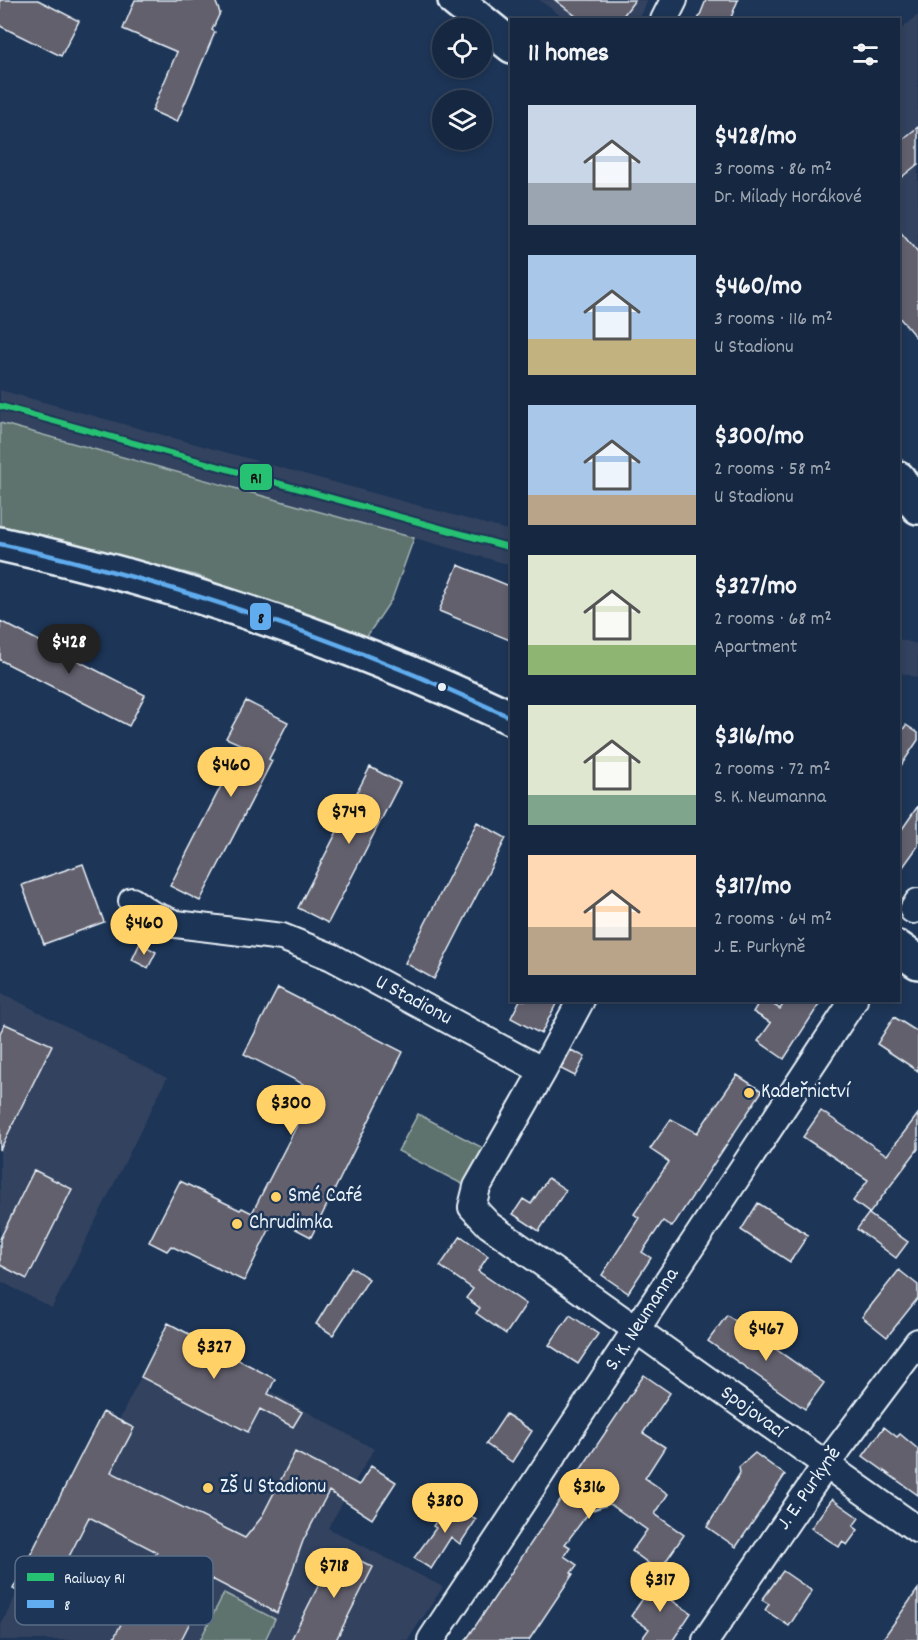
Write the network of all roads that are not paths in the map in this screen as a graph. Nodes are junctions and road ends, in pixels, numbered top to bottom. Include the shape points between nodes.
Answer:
1 (455, 0) edge
2 (675, 0) edge
3 (665, 18) edge
4 (671, 18) edge
5 (510, 44) edge
6 (900, 481) edge
7 (918, 507) edge
8 (0, 544) edge
9 (510, 717) edge
10 (132, 901) dead end
11 (900, 949) edge
12 (918, 962) edge
13 (580, 1002) edge
14 (853, 1002) edge
15 (543, 1071) junction
16 (636, 1330) junction
17 (918, 1342) edge
18 (825, 1466) junction
19 (918, 1530) edge
20 (431, 1640) edge
21 (706, 1640) edge

1 - 5 main road
2 - 3 street
2 - 4 street
6 - 7 main road
8 - 9 main road via 110,569 244,610 406,669
10 - 15 street, U Stadionu via 176,924 294,941 332,957
11 - 12 main road
13 - 15 street
14 - 16 street, S. K. Neumanna
15 - 16 street, Spojovací via 477,1187 472,1207 489,1225
16 - 18 street, Spojovací
16 - 20 street, S. K. Neumanna
17 - 18 street, J. E. Purkyně
18 - 19 street, Spojovací
18 - 21 street, J. E. Purkyně

